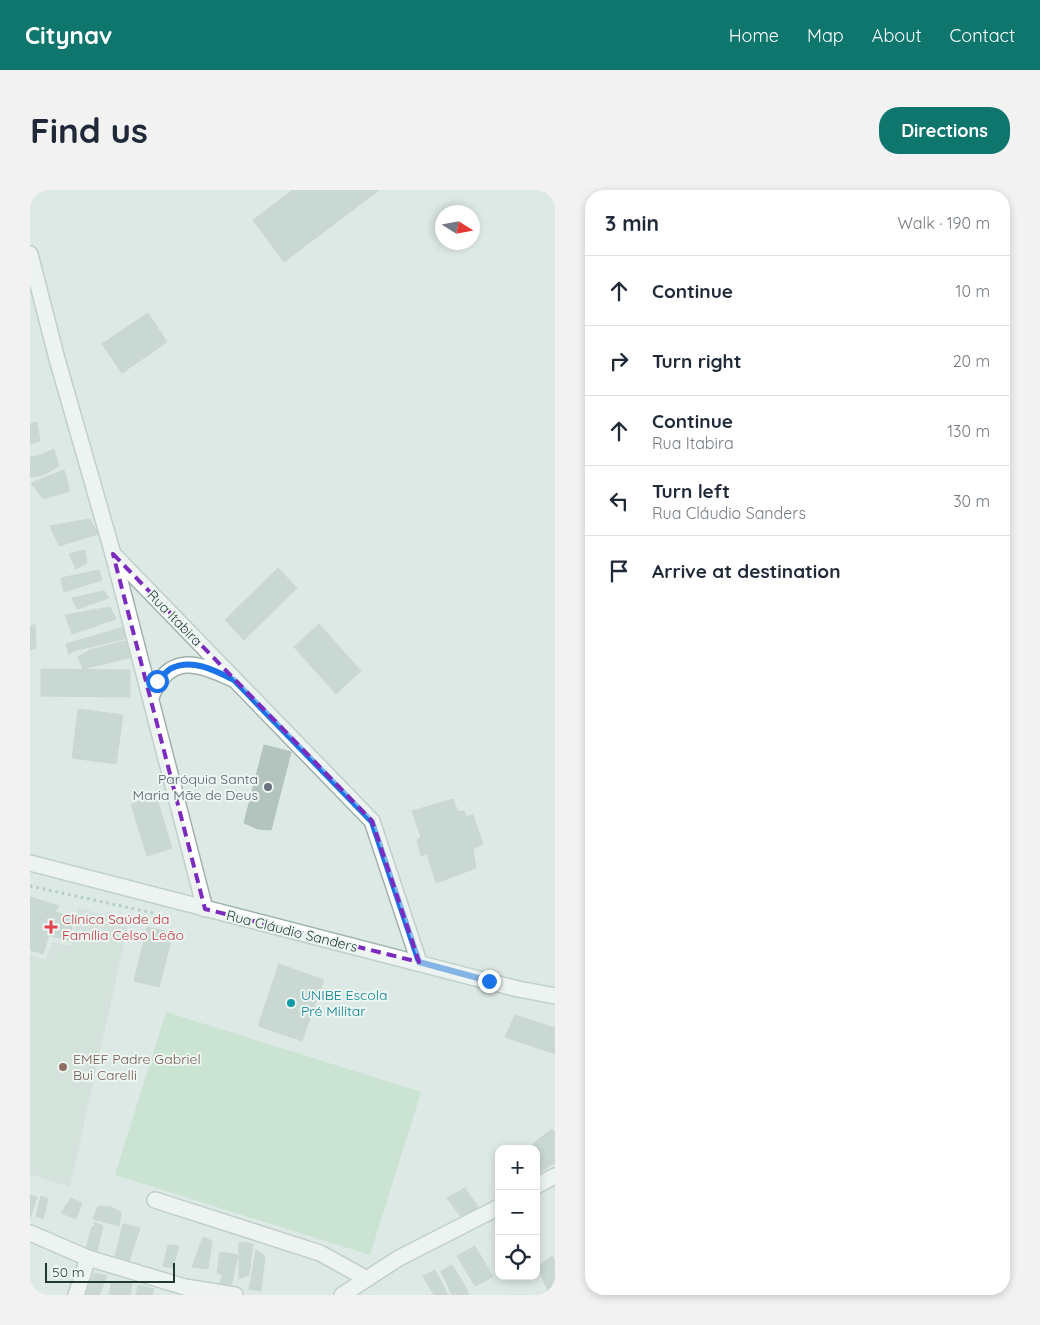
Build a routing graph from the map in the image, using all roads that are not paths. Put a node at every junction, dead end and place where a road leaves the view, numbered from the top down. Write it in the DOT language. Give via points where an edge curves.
graph roads {
  1 [pos="30,254"];
  2 [pos="113,554"];
  3 [pos="234,680"];
  4 [pos="151,697"];
  5 [pos="30,863"];
  6 [pos="205,909"];
  7 [pos="419,962"];
  8 [pos="555,996"];
  9 [pos="555,1176"];
  10 [pos="540,1184"];
  11 [pos="155,1200"];
  12 [pos="495,1209"];
  13 [pos="30,1233"];
  14 [pos="88,1258"];
  15 [pos="367,1279"];
  16 [pos="183,1291"];
  17 [pos="76,1295"];
  18 [pos="235,1295"];
  19 [pos="342,1295"];
  1 -- 2 [label="street, Rua Itabira"];
  2 -- 3 [label="street, Rua Itabira"];
  2 -- 4 [label="street"];
  3 -- 4 [label="street" via="206,666 189,664 172,668 157,681"];
  3 -- 7 [label="street, Rua Itabira" via="372,822"];
  4 -- 6 [label="street"];
  5 -- 6 [label="street, Rua Cláudio Sanders"];
  6 -- 7 [label="street, Rua Cláudio Sanders"];
  7 -- 8 [label="street, Rua Cláudio Sanders"];
  9 -- 10 [label="street"];
  11 -- 15 [label="street" via="320,1253"];
  12 -- 15 [label="street" via="399,1258"];
  13 -- 14 [label="street"];
  14 -- 16 [label="street"];
  14 -- 17 [label="street"];
  15 -- 19 [label="street"];
  16 -- 18 [label="street"];
}
